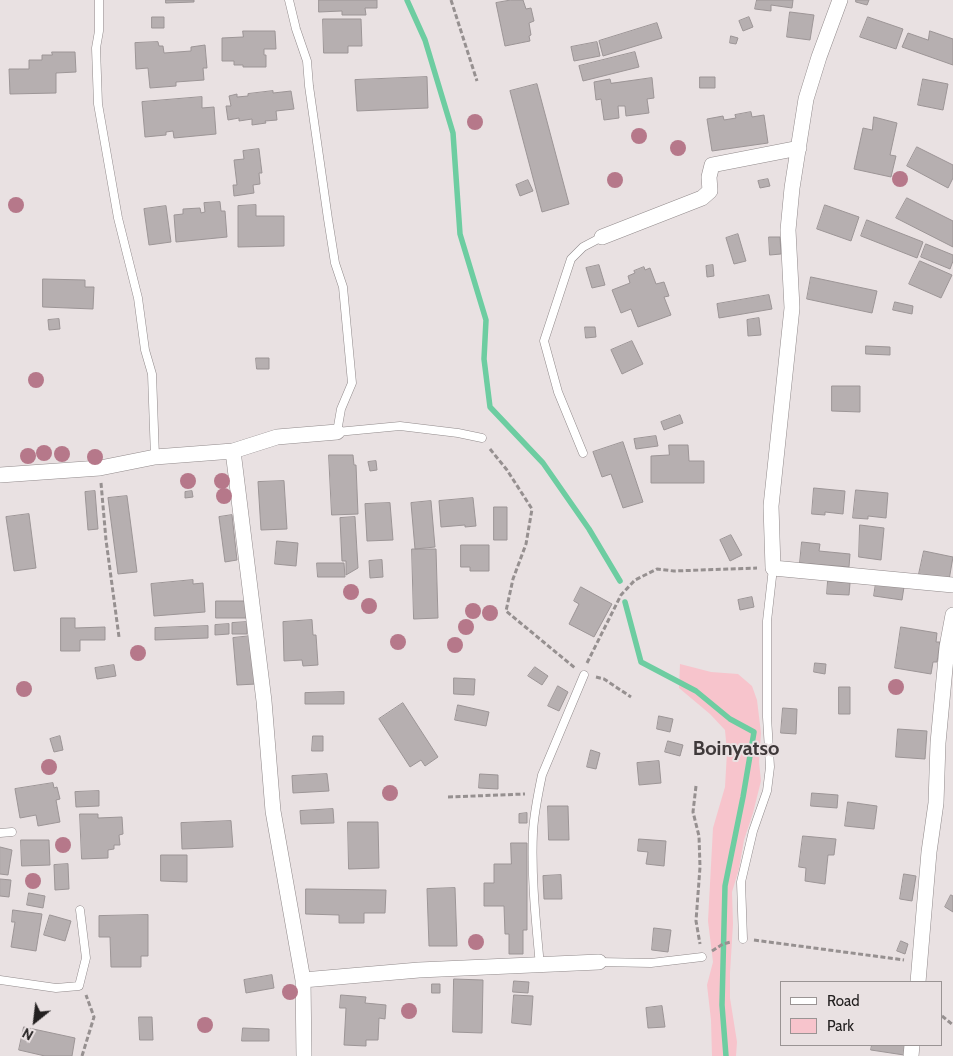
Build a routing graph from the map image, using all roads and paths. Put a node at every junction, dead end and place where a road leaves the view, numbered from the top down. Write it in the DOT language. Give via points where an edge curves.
graph roads {
  1 [pos="99,0"];
  2 [pos="288,0"];
  3 [pos="451,0"];
  4 [pos="840,0"];
  5 [pos="477,81"];
  6 [pos="799,148"];
  7 [pos="602,237"];
  8 [pos="337,432"];
  9 [pos="482,438"];
  10 [pos="233,451"];
  11 [pos="582,453"];
  12 [pos="155,457"];
  13 [pos="100,468"];
  14 [pos="0,475"];
  15 [pos="773,568"];
  16 [pos="953,585"];
  17 [pos="953,615"];
  18 [pos="119,637"];
  19 [pos="584,675"];
  20 [pos="631,698"];
  21 [pos="696,786"];
  22 [pos="538,793"];
  23 [pos="448,797"];
  24 [pos="0,832"];
  25 [pos="12,832"];
  26 [pos="80,910"];
  27 [pos="743,939"];
  28 [pos="702,957"];
  29 [pos="599,962"];
  30 [pos="919,962"];
  31 [pos="540,966"];
  32 [pos="0,980"];
  33 [pos="303,980"];
  34 [pos="918,981"];
  35 [pos="79,986"];
  36 [pos="943,1017"];
  37 [pos="953,1026"];
  38 [pos="82,1056"];
  39 [pos="304,1056"];
  1 -- 12 [label="lane" via="96,48 98,104 118,218 138,298 145,350 152,374"];
  2 -- 8 [label="lane" via="307,61 335,263 343,287 352,383 340,409"];
  3 -- 5 [label="path"];
  4 -- 6 [label="street" via="806,99"];
  6 -- 7 [label="street" via="712,165 710,191 702,198"];
  6 -- 15 [label="street" via="788,230 792,308 771,506"];
  7 -- 11 [label="lane" via="583,247 570,259 544,341 558,392"];
  8 -- 9 [label="lane" via="400,426"];
  8 -- 10 [label="street" via="277,437"];
  9 -- 19 [label="path" via="532,509 526,544 513,579 506,612"];
  10 -- 12 [label="street"];
  10 -- 33 [label="street" via="264,701 273,811"];
  12 -- 13 [label="street"];
  13 -- 14 [label="street"];
  13 -- 18 [label="path"];
  15 -- 16 [label="street"];
  15 -- 19 [label="path" via="657,569 635,580 620,595 589,657"];
  15 -- 27 [label="lane" via="767,622 770,768 767,791 741,882"];
  17 -- 30 [label="street" via="947,647 936,804"];
  19 -- 20 [label="path" via="604,679"];
  19 -- 22 [label="lane" via="545,768"];
  21 -- 28 [label="path" via="692,812 699,836 696,921"];
  22 -- 23 [label="path"];
  22 -- 31 [label="lane" via="533,831"];
  24 -- 25 [label="lane"];
  26 -- 35 [label="lane" via="86,958"];
  27 -- 28 [label="path" via="723,944"];
  27 -- 30 [label="path"];
  28 -- 29 [label="lane" via="652,963"];
  29 -- 31 [label="street"];
  30 -- 34 [label="street"];
  31 -- 33 [label="street" via="418,970"];
  32 -- 35 [label="lane" via="56,988"];
  33 -- 39 [label="street"];
  35 -- 38 [label="path" via="94,1017"];
  36 -- 37 [label="path"];
}
